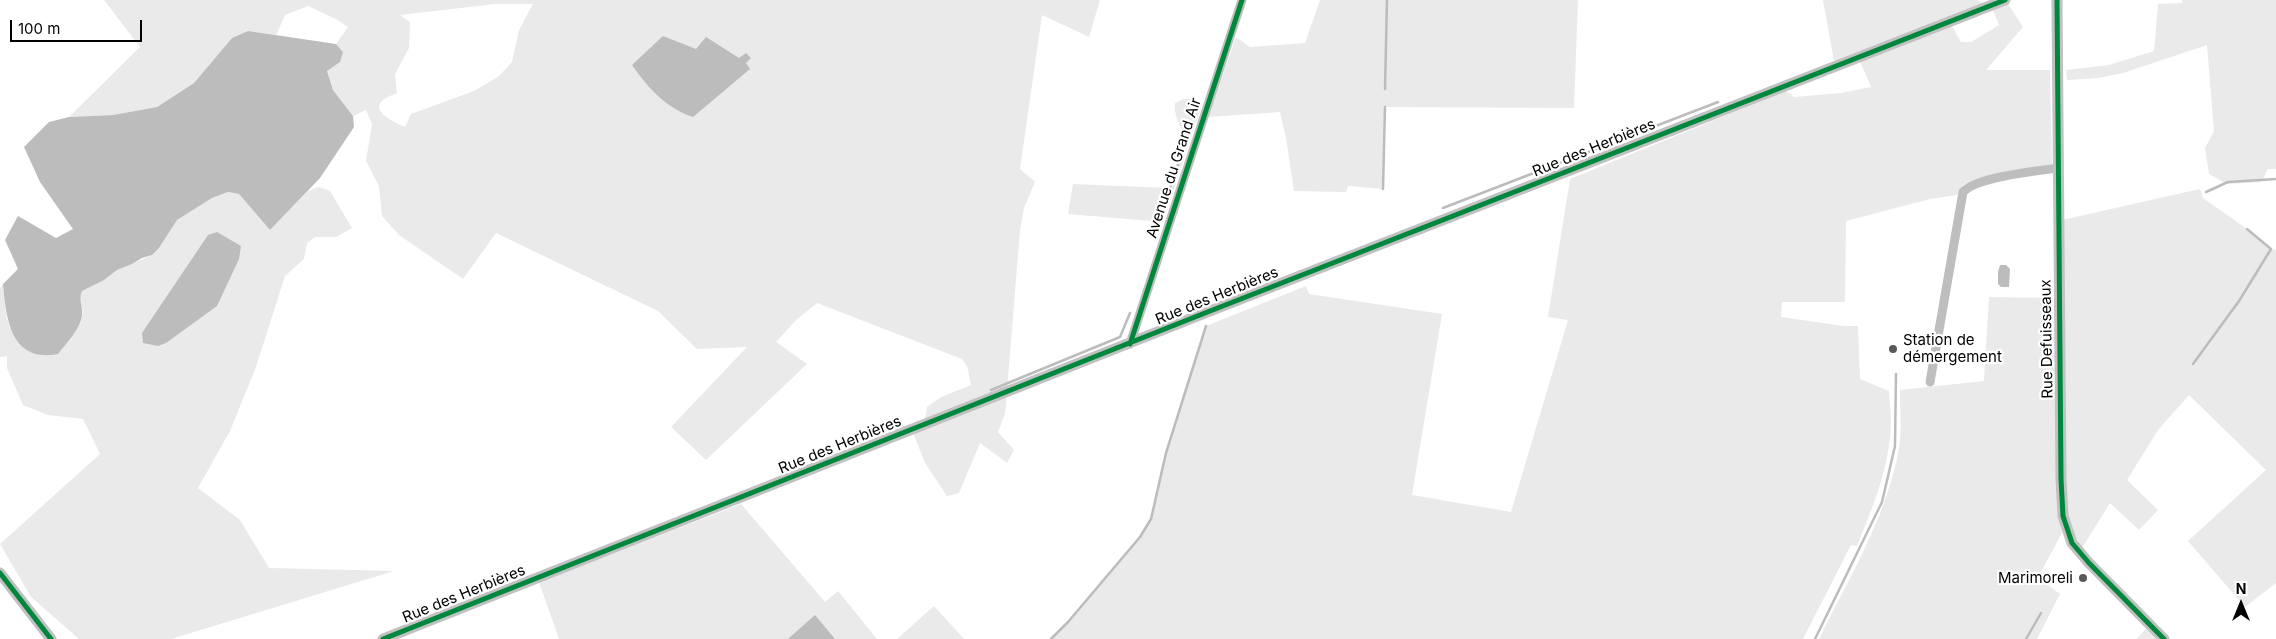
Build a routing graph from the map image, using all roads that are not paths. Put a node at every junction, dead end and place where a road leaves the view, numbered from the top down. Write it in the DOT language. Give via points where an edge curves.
graph roads {
  1 [pos="1242,0"];
  2 [pos="2005,0"];
  3 [pos="2057,0"];
  4 [pos="2058,168"];
  5 [pos="1130,344"];
  6 [pos="1930,382"];
  7 [pos="0,573"];
  8 [pos="51,639"];
  9 [pos="383,639"];
  10 [pos="2164,639"];
  1 -- 5 [label="street, Avenue du Grand Air"];
  2 -- 5 [label="street, Rue des Herbières"];
  3 -- 4 [label="street, Rue Defuisseaux"];
  4 -- 6 [label="street" via="1983,181 1963,192"];
  4 -- 10 [label="street, Rue Defuisseaux" via="2063,516 2072,543"];
  5 -- 9 [label="street, Rue des Herbières"];
  7 -- 8 [label="street"];
}
